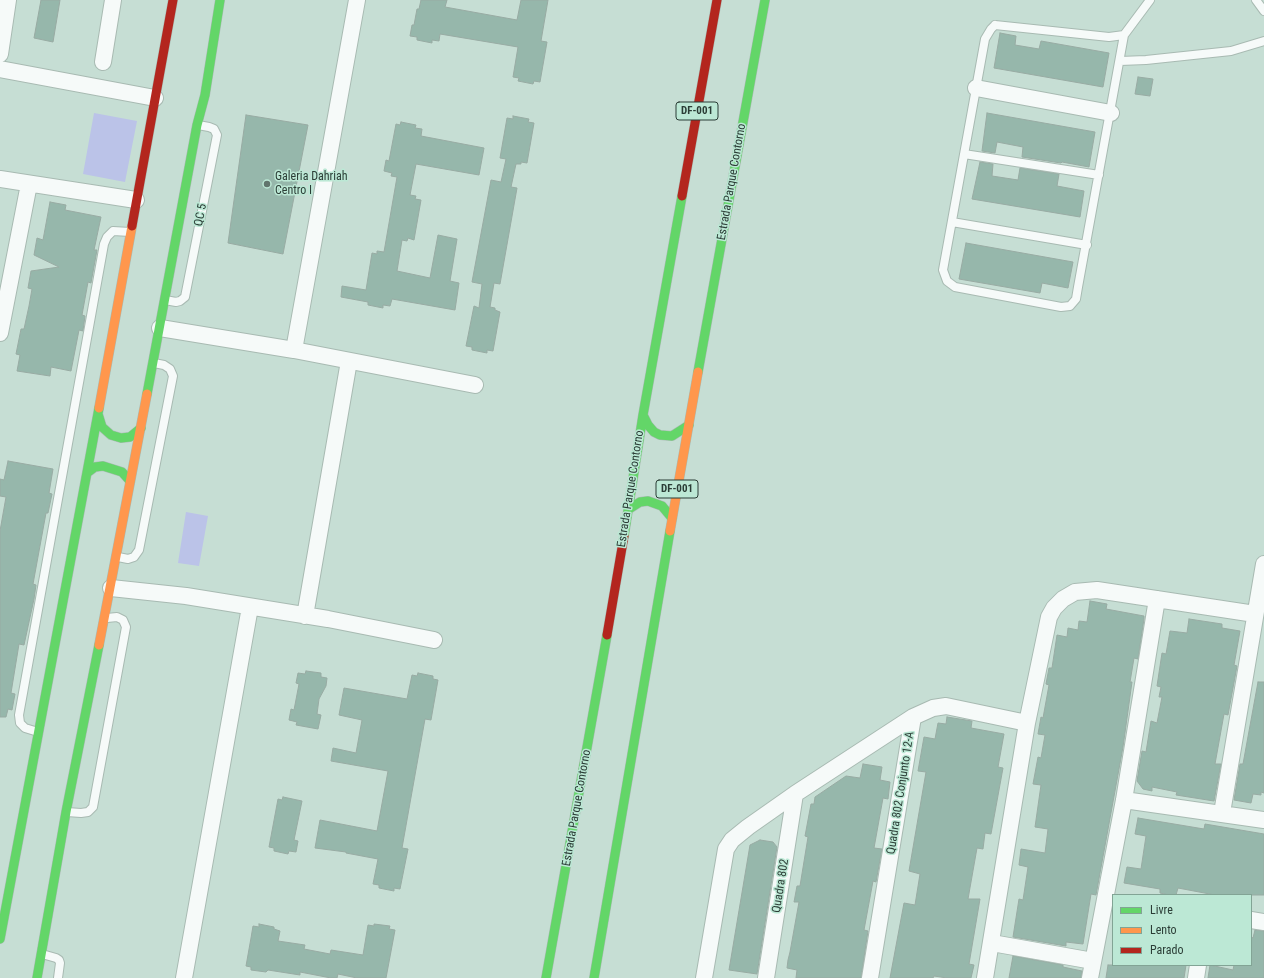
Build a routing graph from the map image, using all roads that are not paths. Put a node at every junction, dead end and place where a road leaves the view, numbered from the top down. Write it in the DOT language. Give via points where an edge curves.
graph roads {
  1 [pos="8,0"];
  2 [pos="113,0"];
  3 [pos="173,0"];
  4 [pos="220,0"];
  5 [pos="357,0"];
  6 [pos="717,0"];
  7 [pos="765,0"];
  8 [pos="1150,0"];
  9 [pos="1256,0"];
  10 [pos="1264,11"];
  11 [pos="1124,35"];
  12 [pos="1264,41"];
  13 [pos="0,54"];
  14 [pos="1120,61"];
  15 [pos="103,62"];
  16 [pos="0,69"];
  17 [pos="976,88"];
  18 [pos="155,98"];
  19 [pos="1111,113"];
  20 [pos="197,125"];
  21 [pos="964,154"];
  22 [pos="1099,175"];
  23 [pos="0,179"];
  24 [pos="29,184"];
  25 [pos="136,200"];
  26 [pos="952,222"];
  27 [pos="130,232"];
  28 [pos="1087,245"];
  29 [pos="164,300"];
  30 [pos="160,328"];
  31 [pos="0,333"];
  32 [pos="294,350"];
  33 [pos="349,361"];
  34 [pos="152,362"];
  35 [pos="475,385"];
  36 [pos="98,414"];
  37 [pos="643,415"];
  38 [pos="689,424"];
  39 [pos="141,428"];
  40 [pos="87,474"];
  41 [pos="130,481"];
  42 [pos="629,509"];
  43 [pos="672,518"];
  44 [pos="117,557"];
  45 [pos="1264,564"];
  46 [pos="111,588"];
  47 [pos="1157,599"];
  48 [pos="250,607"];
  49 [pos="1255,614"];
  50 [pos="305,616"];
  51 [pos="105,618"];
  52 [pos="434,640"];
  53 [pos="913,717"];
  54 [pos="1027,723"];
  55 [pos="38,733"];
  56 [pos="795,794"];
  57 [pos="1124,800"];
  58 [pos="66,812"];
  59 [pos="1222,813"];
  60 [pos="1264,820"];
  61 [pos="1110,896"];
  62 [pos="1252,920"];
  63 [pos="1264,922"];
  64 [pos="0,939"];
  65 [pos="992,943"];
  66 [pos="41,954"];
  67 [pos="1093,961"];
  68 [pos="1198,966"];
  69 [pos="37,978"];
  70 [pos="58,978"];
  71 [pos="184,978"];
  72 [pos="546,978"];
  73 [pos="594,978"];
  74 [pos="704,978"];
  75 [pos="766,978"];
  76 [pos="870,978"];
  77 [pos="985,978"];
  78 [pos="1090,978"];
  79 [pos="1196,978"];
  1 -- 13 [label="street"];
  2 -- 15 [label="street"];
  3 -- 18 [label="main road"];
  4 -- 20 [label="main road" via="205,95"];
  5 -- 32 [label="street"];
  6 -- 37 [label="main road, Estrada Parque Contorno / DF-001"];
  7 -- 38 [label="main road, Estrada Parque Contorno / DF-001"];
  8 -- 11 [label="lane"];
  9 -- 10 [label="lane"];
  11 -- 14 [label="lane"];
  11 -- 17 [label="lane" via="1109,37 995,25 990,28 985,39"];
  12 -- 14 [label="lane" via="1231,51"];
  14 -- 19 [label="lane"];
  16 -- 18 [label="street"];
  17 -- 19 [label="street"];
  17 -- 21 [label="lane"];
  18 -- 25 [label="main road"];
  19 -- 22 [label="lane"];
  20 -- 29 [label="main road"];
  20 -- 29 [label="lane, QC 5" via="209,127 217,135 185,297 176,302"];
  21 -- 22 [label="lane"];
  21 -- 26 [label="lane"];
  22 -- 28 [label="lane"];
  23 -- 24 [label="street"];
  24 -- 25 [label="street"];
  24 -- 31 [label="street"];
  25 -- 27 [label="main road"];
  26 -- 28 [label="lane"];
  26 -- 28 [label="lane" via="943,270 946,281 955,287 1060,307 1070,306 1076,299"];
  27 -- 36 [label="main road"];
  27 -- 55 [label="lane" via="114,231 107,236 104,244 19,715 20,723 25,728"];
  29 -- 30 [label="main road"];
  30 -- 32 [label="street"];
  30 -- 34 [label="main road"];
  32 -- 33 [label="street"];
  33 -- 35 [label="street"];
  33 -- 50 [label="street"];
  34 -- 39 [label="main road"];
  34 -- 44 [label="lane" via="170,369 173,376 139,550 134,557 128,559"];
  36 -- 39 [label="main road" via="102,427 111,435 130,437"];
  36 -- 40 [label="main road"];
  37 -- 38 [label="main road" via="648,425 660,435 672,436"];
  37 -- 42 [label="main road, Estrada Parque Contorno / DF-001"];
  38 -- 43 [label="main road, Estrada Parque Contorno / DF-001"];
  39 -- 41 [label="main road"];
  40 -- 41 [label="main road" via="95,467 103,466 122,472"];
  40 -- 55 [label="main road"];
  41 -- 44 [label="main road"];
  42 -- 43 [label="main road" via="648,501 662,506"];
  42 -- 72 [label="main road, Estrada Parque Contorno / DF-001"];
  43 -- 73 [label="main road, Estrada Parque Contorno / DF-001"];
  44 -- 46 [label="main road"];
  45 -- 49 [label="street"];
  46 -- 48 [label="street" via="186,596"];
  46 -- 51 [label="main road"];
  47 -- 49 [label="street"];
  47 -- 54 [label="street" via="1097,590 1075,592 1063,599 1049,617"];
  47 -- 57 [label="street"];
  48 -- 50 [label="street"];
  48 -- 71 [label="street"];
  49 -- 59 [label="street"];
  50 -- 52 [label="street"];
  51 -- 58 [label="main road"];
  51 -- 58 [label="lane" via="117,617 123,620 126,627 93,807 88,812"];
  53 -- 54 [label="street" via="933,708 946,706"];
  53 -- 56 [label="street, Quadra 802 Conjunto 12-A"];
  53 -- 76 [label="street, Quadra 802 Conjunto 12-A"];
  54 -- 65 [label="street"];
  55 -- 64 [label="main road" via="8,879"];
  56 -- 74 [label="street, Quadra 802 Conjunto 12-A" via="748,827 732,840 726,849"];
  56 -- 75 [label="street, Quadra 802"];
  57 -- 59 [label="street"];
  57 -- 61 [label="street"];
  58 -- 66 [label="main road"];
  59 -- 60 [label="street"];
  61 -- 67 [label="street"];
  62 -- 63 [label="street"];
  65 -- 67 [label="street"];
  65 -- 77 [label="street"];
  66 -- 69 [label="main road"];
  66 -- 70 [label="lane" via="59,960"];
  67 -- 78 [label="street"];
  68 -- 79 [label="street"];
}
